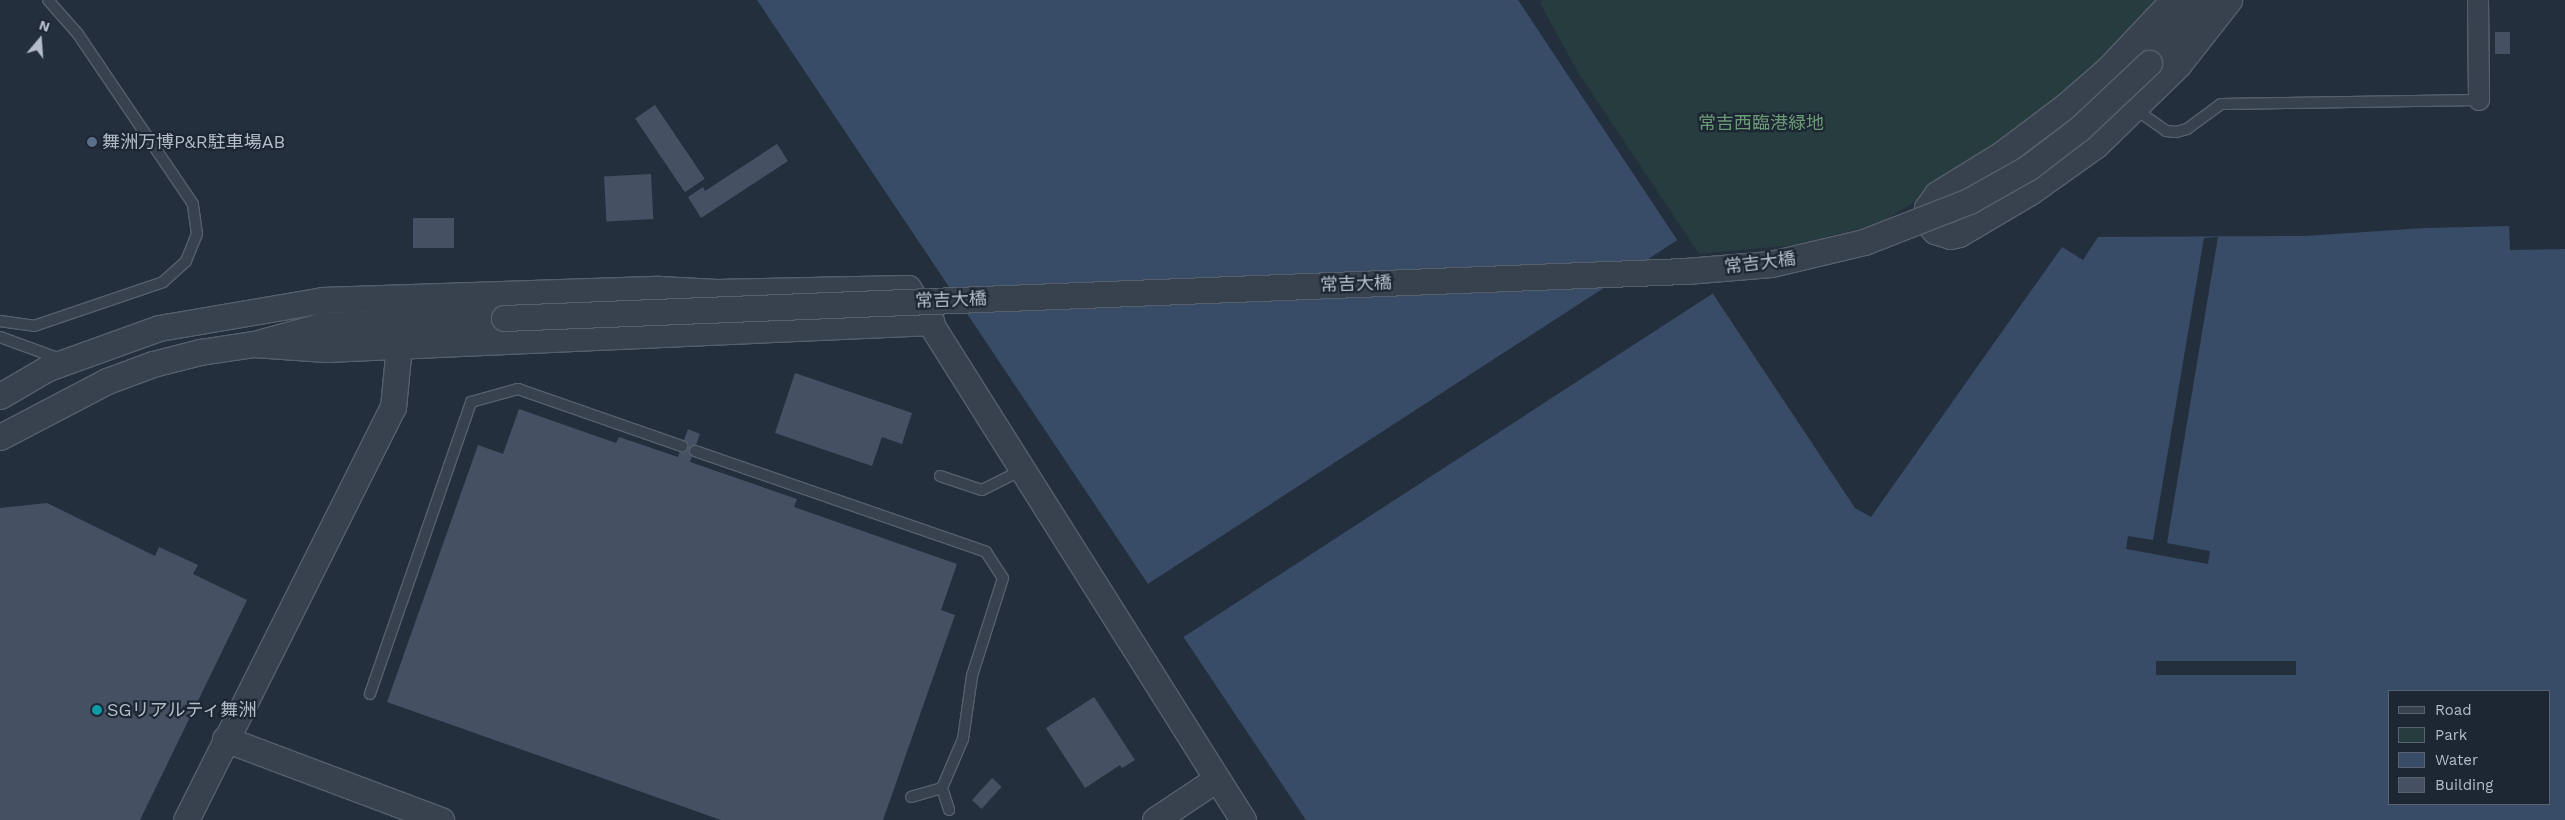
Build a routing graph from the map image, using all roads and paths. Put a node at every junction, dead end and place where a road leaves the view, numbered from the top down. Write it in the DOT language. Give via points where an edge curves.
graph roads {
  1 [pos="48,0"];
  2 [pos="2173,0"];
  3 [pos="2201,0"];
  4 [pos="2229,0"];
  5 [pos="2478,0"];
  6 [pos="2478,100"];
  7 [pos="2135,110"];
  8 [pos="253,311"];
  9 [pos="0,322"];
  10 [pos="931,322"];
  11 [pos="324,325"];
  12 [pos="0,337"];
  13 [pos="254,344"];
  14 [pos="399,346"];
  15 [pos="66,362"];
  16 [pos="0,396"];
  17 [pos="0,437"];
  18 [pos="682,446"];
  19 [pos="695,451"];
  20 [pos="1023,469"];
  21 [pos="940,476"];
  22 [pos="370,694"];
  23 [pos="225,739"];
  24 [pos="1215,780"];
  25 [pos="942,788"];
  26 [pos="911,797"];
  27 [pos="948,810"];
  28 [pos="186,820"];
  29 [pos="440,820"];
  30 [pos="1155,820"];
  31 [pos="1243,820"];
  1 -- 9 [label="lane" via="78,34 193,204 197,234 186,261 163,282 34,326"];
  2 -- 7 [label="street" via="2108,69 2064,108 1937,194 1927,208 1928,223 1935,231 1950,236 1976,225 2096,145"];
  3 -- 11 [label="street, 常吉大橋, bridge" via="2150,63 2080,128 2036,161 1970,201 1864,242 1771,264 1686,271"];
  4 -- 7 [label="street" via="2178,65"];
  5 -- 6 [label="street"];
  6 -- 7 [label="lane" via="2221,104 2187,129 2176,132 2166,131"];
  8 -- 10 [label="street" via="322,300 659,289 717,292 908,288"];
  8 -- 11 [label="street"];
  8 -- 15 [label="street" via="159,328"];
  10 -- 14 [label="street"];
  10 -- 20 [label="street"];
  11 -- 13 [label="street"];
  12 -- 15 [label="lane"];
  13 -- 14 [label="street" via="326,349"];
  13 -- 17 [label="street" via="200,352 144,367 61,402"];
  14 -- 23 [label="street" via="393,407"];
  15 -- 16 [label="street"];
  18 -- 22 [label="lane" via="518,389 471,402"];
  19 -- 25 [label="lane" via="986,552 1003,578 972,676 963,739"];
  20 -- 21 [label="lane" via="982,490"];
  20 -- 24 [label="street"];
  23 -- 28 [label="street"];
  23 -- 29 [label="street"];
  24 -- 30 [label="street"];
  24 -- 31 [label="street"];
  25 -- 26 [label="lane"];
  25 -- 27 [label="lane"];
}
